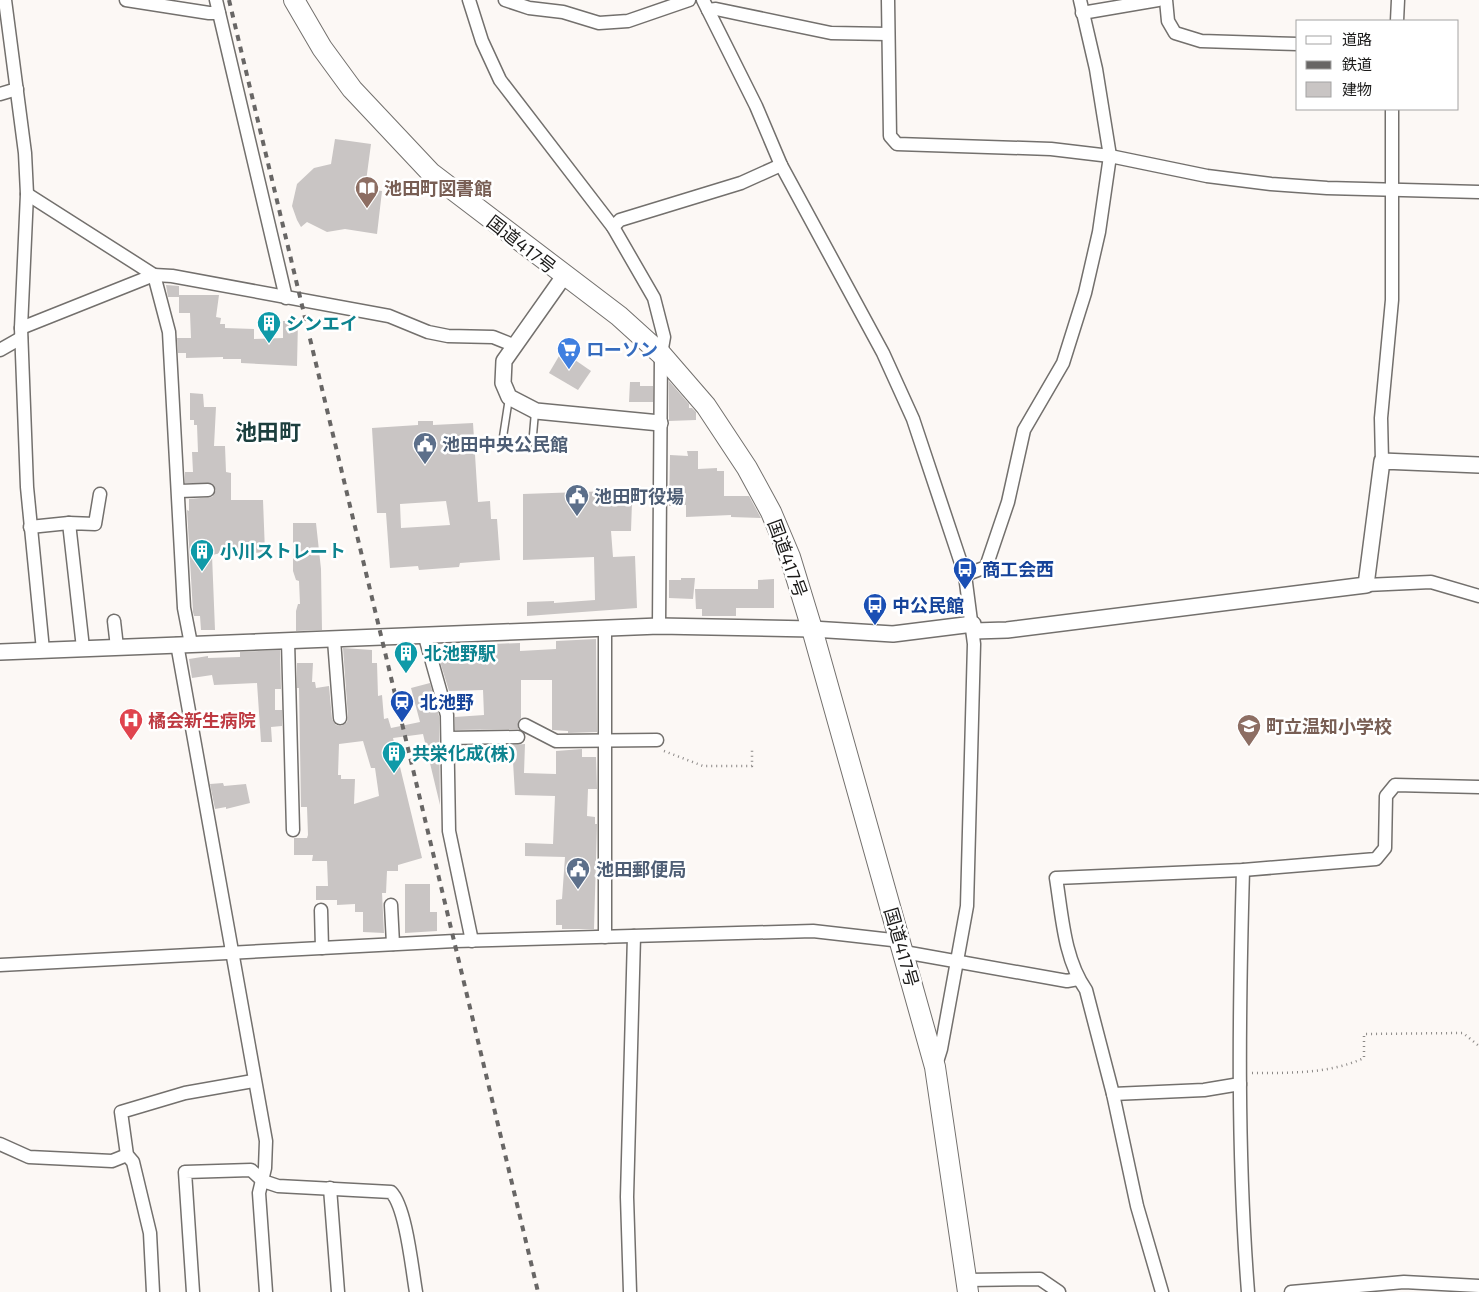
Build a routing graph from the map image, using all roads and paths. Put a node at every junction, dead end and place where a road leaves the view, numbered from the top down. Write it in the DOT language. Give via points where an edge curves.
graph roads {
  1 [pos="4,0"];
  2 [pos="126,0"];
  3 [pos="294,0"];
  4 [pos="469,0"];
  5 [pos="505,0"];
  6 [pos="689,0"];
  7 [pos="888,0"];
  8 [pos="1158,0"];
  9 [pos="1166,0"];
  10 [pos="1398,0"];
  11 [pos="706,5"];
  12 [pos="0,6"];
  13 [pos="218,6"];
  14 [pos="1081,6"];
  15 [pos="1397,20"];
  16 [pos="888,34"];
  17 [pos="1296,44"];
  18 [pos="17,90"];
  19 [pos="0,94"];
  20 [pos="1392,110"];
  21 [pos="1110,156"];
  22 [pos="781,165"];
  23 [pos="1390,189"];
  24 [pos="1479,192"];
  25 [pos="27,194"];
  26 [pos="613,227"];
  27 [pos="154,274"];
  28 [pos="564,276"];
  29 [pos="286,298"];
  30 [pos="21,333"];
  31 [pos="513,345"];
  32 [pos="0,350"];
  33 [pos="661,354"];
  34 [pos="509,397"];
  35 [pos="536,411"];
  36 [pos="660,423"];
  37 [pos="1382,461"];
  38 [pos="1479,464"];
  39 [pos="208,490"];
  40 [pos="179,491"];
  41 [pos="100,494"];
  42 [pos="69,523"];
  43 [pos="30,527"];
  44 [pos="965,576"];
  45 [pos="1366,585"];
  46 [pos="1479,596"];
  47 [pos="114,621"];
  48 [pos="660,626"];
  49 [pos="974,627"];
  50 [pos="605,628"];
  51 [pos="812,629"];
  52 [pos="425,637"];
  53 [pos="334,640"];
  54 [pos="288,642"];
  55 [pos="184,644"];
  56 [pos="116,647"];
  57 [pos="83,648"];
  58 [pos="42,650"];
  59 [pos="0,652"];
  60 [pos="340,718"];
  61 [pos="525,725"];
  62 [pos="518,737"];
  63 [pos="448,738"];
  64 [pos="605,740"];
  65 [pos="654,740"];
  66 [pos="752,748"];
  67 [pos="1479,787"];
  68 [pos="293,830"];
  69 [pos="1243,870"];
  70 [pos="392,905"];
  71 [pos="321,910"];
  72 [pos="634,936"];
  73 [pos="605,937"];
  74 [pos="472,941"];
  75 [pos="393,944"];
  76 [pos="903,947"];
  77 [pos="322,948"];
  78 [pos="232,953"];
  79 [pos="957,960"];
  80 [pos="0,965"];
  81 [pos="1078,979"];
  82 [pos="1479,1046"];
  83 [pos="935,1067"];
  84 [pos="1240,1079"];
  85 [pos="253,1081"];
  86 [pos="1114,1094"];
  87 [pos="0,1144"];
  88 [pos="127,1155"];
  89 [pos="264,1180"];
  90 [pos="330,1188"];
  91 [pos="967,1286"];
  92 [pos="1479,1286"];
  93 [pos="153,1292"];
  94 [pos="192,1292"];
  95 [pos="266,1292"];
  96 [pos="338,1292"];
  97 [pos="416,1292"];
  98 [pos="630,1292"];
  99 [pos="1059,1292"];
  100 [pos="1162,1292"];
  101 [pos="1248,1292"];
  102 [pos="1291,1292"];
  1 -- 12 [label="street"];
  1 -- 18 [label="street"];
  2 -- 13 [label="street" via="210,13"];
  3 -- 28 [label="highway, 国道417号" via="322,48 352,89 430,173"];
  4 -- 26 [label="street" via="500,80"];
  5 -- 6 [label="street" via="599,23 628,21"];
  7 -- 16 [label="street"];
  8 -- 14 [label="street"];
  9 -- 17 [label="street" via="1168,21 1175,33 1201,40"];
  10 -- 15 [label="street"];
  11 -- 16 [label="street" via="831,34"];
  11 -- 22 [label="street"];
  13 -- 29 [label="street"];
  14 -- 21 [label="street" via="1096,69"];
  16 -- 21 [label="street" via="890,136 897,144 1051,149"];
  18 -- 19 [label="street"];
  18 -- 25 [label="street"];
  20 -- 23 [label="street"];
  21 -- 23 [label="street" via="1207,176 1326,188"];
  21 -- 44 [label="street" via="1099,232 1063,363 1024,430 1008,502 986,567"];
  22 -- 26 [label="street" via="741,183 620,220"];
  22 -- 44 [label="street" via="883,353 913,419"];
  23 -- 24 [label="street"];
  23 -- 37 [label="street" via="1392,300 1381,418"];
  25 -- 27 [label="street"];
  25 -- 30 [label="street"];
  26 -- 33 [label="street" via="654,298 664,337"];
  27 -- 29 [label="street"];
  27 -- 30 [label="street"];
  27 -- 40 [label="street" via="169,332"];
  28 -- 31 [label="street"];
  28 -- 33 [label="highway, 国道417号" via="619,316"];
  29 -- 31 [label="street" via="389,316 428,332 493,337"];
  30 -- 32 [label="street"];
  30 -- 43 [label="street"];
  31 -- 34 [label="street" via="504,361 503,383"];
  33 -- 36 [label="street"];
  33 -- 51 [label="highway, 国道417号" via="706,406 747,468 790,557"];
  34 -- 35 [label="street"];
  34 -- 35 [label="lane" via="503,437 514,446 526,447 533,435"];
  35 -- 36 [label="street"];
  36 -- 48 [label="street"];
  37 -- 38 [label="street"];
  37 -- 45 [label="street"];
  39 -- 40 [label="street"];
  40 -- 55 [label="street"];
  41 -- 42 [label="street" via="95,524"];
  42 -- 43 [label="street"];
  42 -- 57 [label="street"];
  43 -- 58 [label="street"];
  44 -- 49 [label="street"];
  45 -- 46 [label="street" via="1431,582"];
  45 -- 49 [label="street" via="1007,630"];
  47 -- 56 [label="street"];
  48 -- 50 [label="street"];
  48 -- 51 [label="street"];
  49 -- 51 [label="street" via="892,634"];
  49 -- 79 [label="street" via="967,906"];
  50 -- 52 [label="street"];
  50 -- 64 [label="street"];
  51 -- 76 [label="highway, 国道417号"];
  52 -- 53 [label="street"];
  52 -- 63 [label="street" via="447,715"];
  53 -- 54 [label="street"];
  53 -- 60 [label="street"];
  54 -- 55 [label="street"];
  54 -- 68 [label="street"];
  55 -- 56 [label="street"];
  55 -- 78 [label="street"];
  56 -- 57 [label="street"];
  57 -- 58 [label="street"];
  58 -- 59 [label="street"];
  61 -- 64 [label="street" via="556,741"];
  62 -- 63 [label="street"];
  63 -- 74 [label="street" via="449,831"];
  64 -- 65 [label="street"];
  64 -- 73 [label="street"];
  65 -- 66 [label="path" via="652,746 702,766 752,766"];
  67 -- 69 [label="street" via="1396,785 1386,796 1385,848 1376,859"];
  69 -- 81 [label="street" via="1056,878 1066,940"];
  69 -- 84 [label="street"];
  70 -- 75 [label="street"];
  71 -- 77 [label="street"];
  72 -- 73 [label="street"];
  72 -- 76 [label="street" via="813,931"];
  72 -- 98 [label="street" via="627,1197"];
  73 -- 74 [label="street"];
  74 -- 75 [label="street"];
  75 -- 77 [label="street"];
  76 -- 79 [label="street"];
  76 -- 83 [label="highway, 国道417号"];
  77 -- 78 [label="street"];
  78 -- 80 [label="street"];
  78 -- 85 [label="street"];
  79 -- 81 [label="street" via="1067,981"];
  79 -- 83 [label="street"];
  81 -- 86 [label="street" via="1086,990"];
  82 -- 84 [label="path" via="1464,1033 1364,1034 1364,1058 1347,1066"];
  83 -- 91 [label="highway, 国道417号"];
  84 -- 86 [label="street" via="1204,1090"];
  84 -- 101 [label="street"];
  85 -- 88 [label="street" via="185,1093 121,1112"];
  85 -- 89 [label="street" via="266,1141"];
  86 -- 100 [label="street" via="1137,1206"];
  87 -- 88 [label="street" via="29,1157 112,1161"];
  88 -- 93 [label="street" via="135,1169 150,1233"];
  89 -- 90 [label="street" via="278,1186"];
  89 -- 94 [label="street" via="251,1170 185,1172"];
  89 -- 95 [label="street" via="259,1193"];
  90 -- 96 [label="street"];
  90 -- 97 [label="street" via="391,1192 397,1198"];
  91 -- 99 [label="street" via="1040,1279"];
  92 -- 102 [label="street" via="1404,1282"];
}
